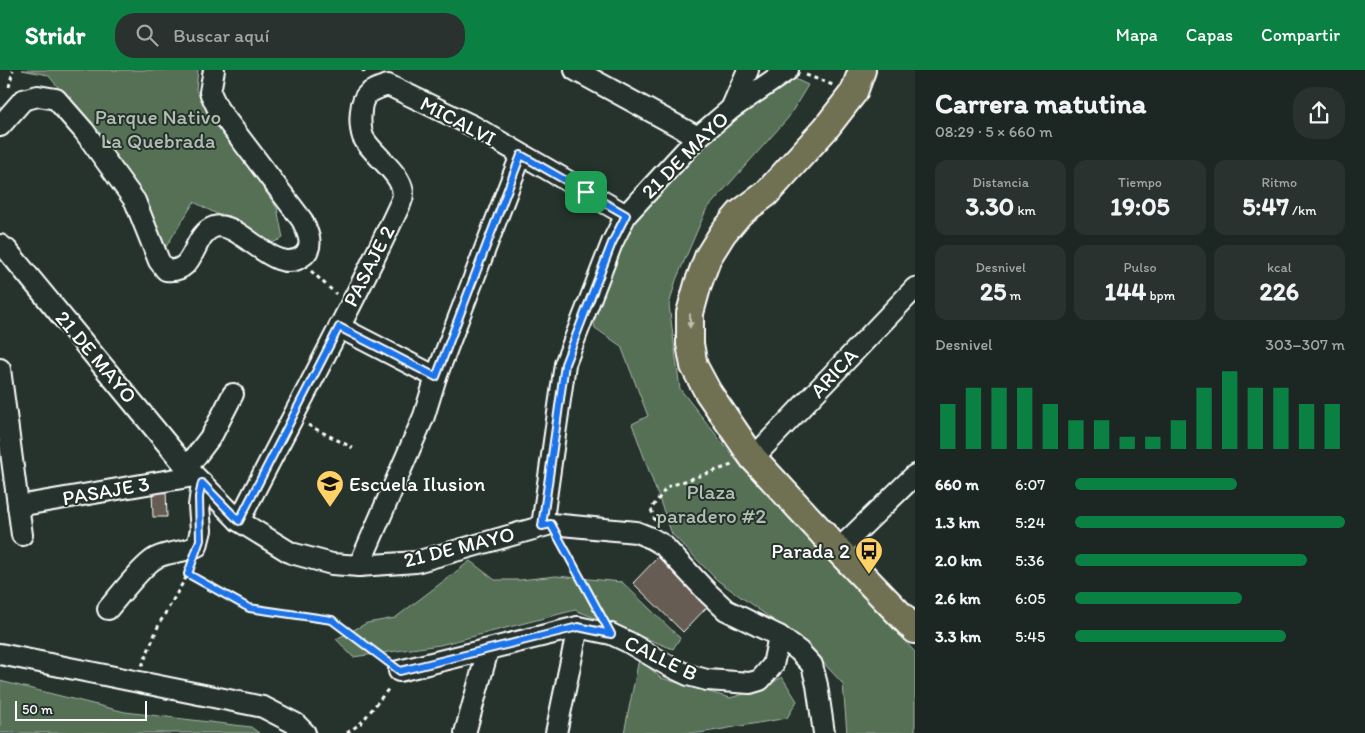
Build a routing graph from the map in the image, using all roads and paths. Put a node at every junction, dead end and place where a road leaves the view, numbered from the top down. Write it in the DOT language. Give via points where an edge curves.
graph roads {
  1 [pos="214,70"];
  2 [pos="575,70"];
  3 [pos="748,70"];
  4 [pos="795,72"];
  5 [pos="858,81"];
  6 [pos="731,109"];
  7 [pos="0,126"];
  8 [pos="698,137"];
  9 [pos="521,155"];
  10 [pos="403,198"];
  11 [pos="626,215"];
  12 [pos="0,245"];
  13 [pos="299,259"];
  14 [pos="915,288"];
  15 [pos="349,307"];
  16 [pos="339,327"];
  17 [pos="0,369"];
  18 [pos="436,377"];
  19 [pos="233,394"];
  20 [pos="292,417"];
  21 [pos="353,448"];
  22 [pos="753,458"];
  23 [pos="915,474"];
  24 [pos="194,475"];
  25 [pos="18,506"];
  26 [pos="239,521"];
  27 [pos="546,525"];
  28 [pos="22,535"];
  29 [pos="663,545"];
  30 [pos="197,546"];
  31 [pos="838,550"];
  32 [pos="358,566"];
  33 [pos="188,574"];
  34 [pos="108,609"];
  35 [pos="578,627"];
  36 [pos="915,630"];
  37 [pos="611,634"];
  38 [pos="779,636"];
  39 [pos="488,650"];
  40 [pos="0,654"];
  41 [pos="400,671"];
  42 [pos="137,680"];
  43 [pos="305,733"];
  44 [pos="347,733"];
  45 [pos="465,733"];
  46 [pos="556,733"];
  47 [pos="824,733"];
  1 -- 13 [label="street" via="210,92 218,109 302,220 310,239 308,251"];
  2 -- 8 [label="street"];
  3 -- 6 [label="street"];
  4 -- 5 [label="path"];
  4 -- 6 [label="street, 21 DE MAYO"];
  5 -- 22 [label="main road" via="826,128 766,194 740,213 723,233 708,257 698,284 690,314 694,366"];
  6 -- 8 [label="street, 21 DE MAYO"];
  7 -- 13 [label="street" via="24,100 38,96 56,99 84,131 135,201 159,261 166,270 174,271 184,266 205,232 215,227 233,230 269,255 283,260"];
  8 -- 11 [label="street, 21 DE MAYO"];
  9 -- 10 [label="street, MICALVI" via="473,126 388,85 369,91 361,103 360,123 364,137 402,184"];
  9 -- 11 [label="street, MICALVI"];
  9 -- 18 [label="street"];
  10 -- 15 [label="street, PASAJE 2"];
  11 -- 27 [label="street, 21 DE MAYO" via="565,364"];
  12 -- 24 [label="street, 21 DE MAYO"];
  13 -- 15 [label="path"];
  14 -- 22 [label="street, ARICA"];
  15 -- 16 [label="street, PASAJE 2"];
  16 -- 18 [label="street"];
  16 -- 20 [label="street, PASAJE 2"];
  17 -- 25 [label="street"];
  18 -- 32 [label="street" via="424,416"];
  19 -- 24 [label="street"];
  20 -- 21 [label="path"];
  20 -- 26 [label="street, PASAJE 2"];
  22 -- 29 [label="path" via="666,487 651,509"];
  22 -- 31 [label="main road"];
  23 -- 31 [label="street"];
  24 -- 25 [label="street, PASAJE 3"];
  24 -- 26 [label="street, 21 DE MAYO"];
  24 -- 30 [label="street" via="201,530"];
  25 -- 28 [label="street"];
  26 -- 32 [label="street, 21 DE MAYO" via="290,553 332,564"];
  27 -- 29 [label="street" via="636,532"];
  27 -- 32 [label="street, 21 DE MAYO" via="416,562"];
  27 -- 37 [label="path"];
  29 -- 38 [label="street" via="726,610"];
  30 -- 33 [label="path"];
  30 -- 34 [label="street" via="151,561"];
  31 -- 36 [label="main road"];
  33 -- 41 [label="path" via="249,608 332,620"];
  33 -- 42 [label="path" via="159,624"];
  35 -- 37 [label="street, CALLE B"];
  35 -- 39 [label="street, CALLE B"];
  35 -- 46 [label="street"];
  37 -- 38 [label="street, CALLE B" via="688,675 707,680 750,683 760,680 773,665"];
  38 -- 47 [label="street" via="812,665"];
  39 -- 41 [label="street, CALLE B"];
  39 -- 45 [label="street"];
  40 -- 42 [label="street"];
  41 -- 44 [label="path" via="388,692 361,723"];
  42 -- 43 [label="street" via="264,706 296,724"];
}
